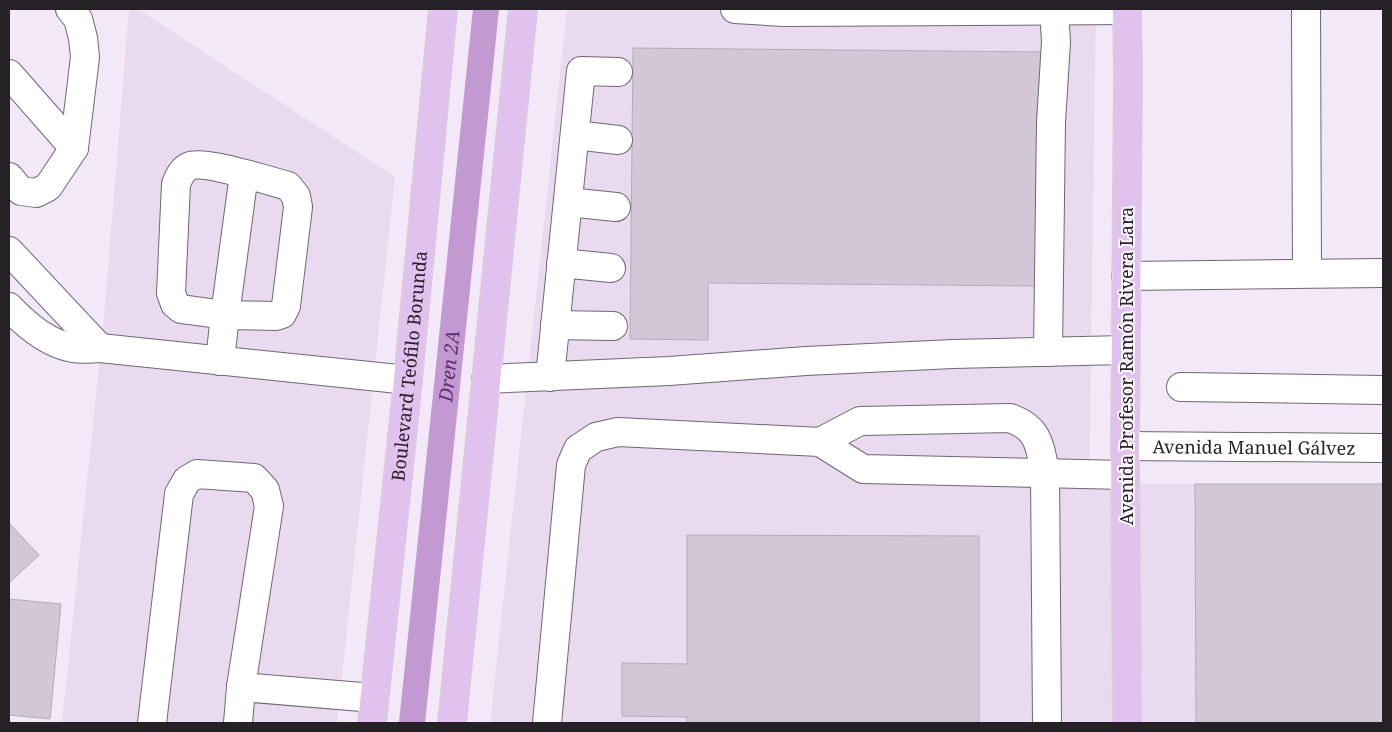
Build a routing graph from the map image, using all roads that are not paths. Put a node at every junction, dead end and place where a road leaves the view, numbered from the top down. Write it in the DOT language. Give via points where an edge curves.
graph roads {
  1 [pos="70,9"];
  2 [pos="443,9"];
  3 [pos="523,9"];
  4 [pos="735,9"];
  5 [pos="1306,9"];
  6 [pos="978,10"];
  7 [pos="1054,10"];
  8 [pos="1127,10"];
  9 [pos="618,72"];
  10 [pos="9,74"];
  11 [pos="574,135"];
  12 [pos="618,140"];
  13 [pos="74,148"];
  14 [pos="244,174"];
  15 [pos="9,178"];
  16 [pos="568,202"];
  17 [pos="616,207"];
  18 [pos="9,252"];
  19 [pos="561,263"];
  20 [pos="611,268"];
  21 [pos="1307,273"];
  22 [pos="1383,273"];
  23 [pos="1126,276"];
  24 [pos="10,310"];
  25 [pos="225,315"];
  26 [pos="555,325"];
  27 [pos="613,326"];
  28 [pos="100,348"];
  29 [pos="1125,350"];
  30 [pos="1048,352"];
  31 [pos="220,361"];
  32 [pos="550,376"];
  33 [pos="486,379"];
  34 [pos="408,380"];
  35 [pos="1181,387"];
  36 [pos="1383,390"];
  37 [pos="820,442"];
  38 [pos="1125,446"];
  39 [pos="1383,448"];
  40 [pos="1045,473"];
  41 [pos="1125,475"];
  42 [pos="241,687"];
  43 [pos="373,711"];
  44 [pos="152,723"];
  45 [pos="238,723"];
  46 [pos="452,723"];
  47 [pos="547,723"];
  48 [pos="1047,723"];
  49 [pos="1127,723"];
  1 -- 13 [label="street" via="78,19 84,57"];
  2 -- 34 [label="main road, Boulevard Teófilo Borunda"];
  3 -- 33 [label="main road"];
  4 -- 6 [label="street" via="784,12"];
  5 -- 21 [label="street"];
  6 -- 7 [label="street"];
  7 -- 8 [label="street"];
  7 -- 30 [label="street" via="1056,42 1051,122"];
  8 -- 23 [label="main road, Avenida Profesor Ramón Rivera Lara"];
  9 -- 11 [label="street" via="581,71"];
  10 -- 13 [label="street"];
  11 -- 12 [label="street"];
  11 -- 16 [label="street"];
  13 -- 15 [label="street" via="48,187 36,193 21,191"];
  14 -- 25 [label="street"];
  14 -- 25 [label="street" via="288,186 296,196 298,207 286,306 282,314 276,316"];
  14 -- 25 [label="street" via="201,164 182,172 176,184 171,293 175,304 181,309"];
  16 -- 17 [label="street"];
  16 -- 19 [label="street"];
  18 -- 28 [label="street"];
  19 -- 20 [label="street"];
  19 -- 26 [label="street"];
  21 -- 22 [label="street"];
  21 -- 23 [label="street"];
  23 -- 29 [label="main road, Avenida Profesor Ramón Rivera Lara"];
  24 -- 28 [label="street" via="52,342 75,348"];
  25 -- 31 [label="street"];
  26 -- 27 [label="street"];
  26 -- 32 [label="street"];
  28 -- 31 [label="street"];
  29 -- 30 [label="street"];
  29 -- 38 [label="main road, Avenida Profesor Ramón Rivera Lara"];
  30 -- 32 [label="street" via="816,360"];
  31 -- 34 [label="street"];
  32 -- 33 [label="street"];
  33 -- 46 [label="main road"];
  34 -- 43 [label="main road, Boulevard Teófilo Borunda"];
  35 -- 36 [label="street"];
  37 -- 40 [label="street" via="863,468"];
  37 -- 40 [label="street" via="860,421 1010,418 1032,430 1039,444"];
  37 -- 47 [label="street" via="618,432 596,437 578,449 571,465"];
  38 -- 39 [label="street, Avenida Manuel Gálvez"];
  38 -- 41 [label="main road, Avenida Profesor Ramón Rivera Lara"];
  40 -- 41 [label="street"];
  40 -- 48 [label="street"];
  41 -- 49 [label="main road, Avenida Profesor Ramón Rivera Lara"];
  42 -- 43 [label="street"];
  42 -- 44 [label="street" via="269,506 265,490 254,478 196,474 187,480 179,494"];
  42 -- 45 [label="street"];
}
